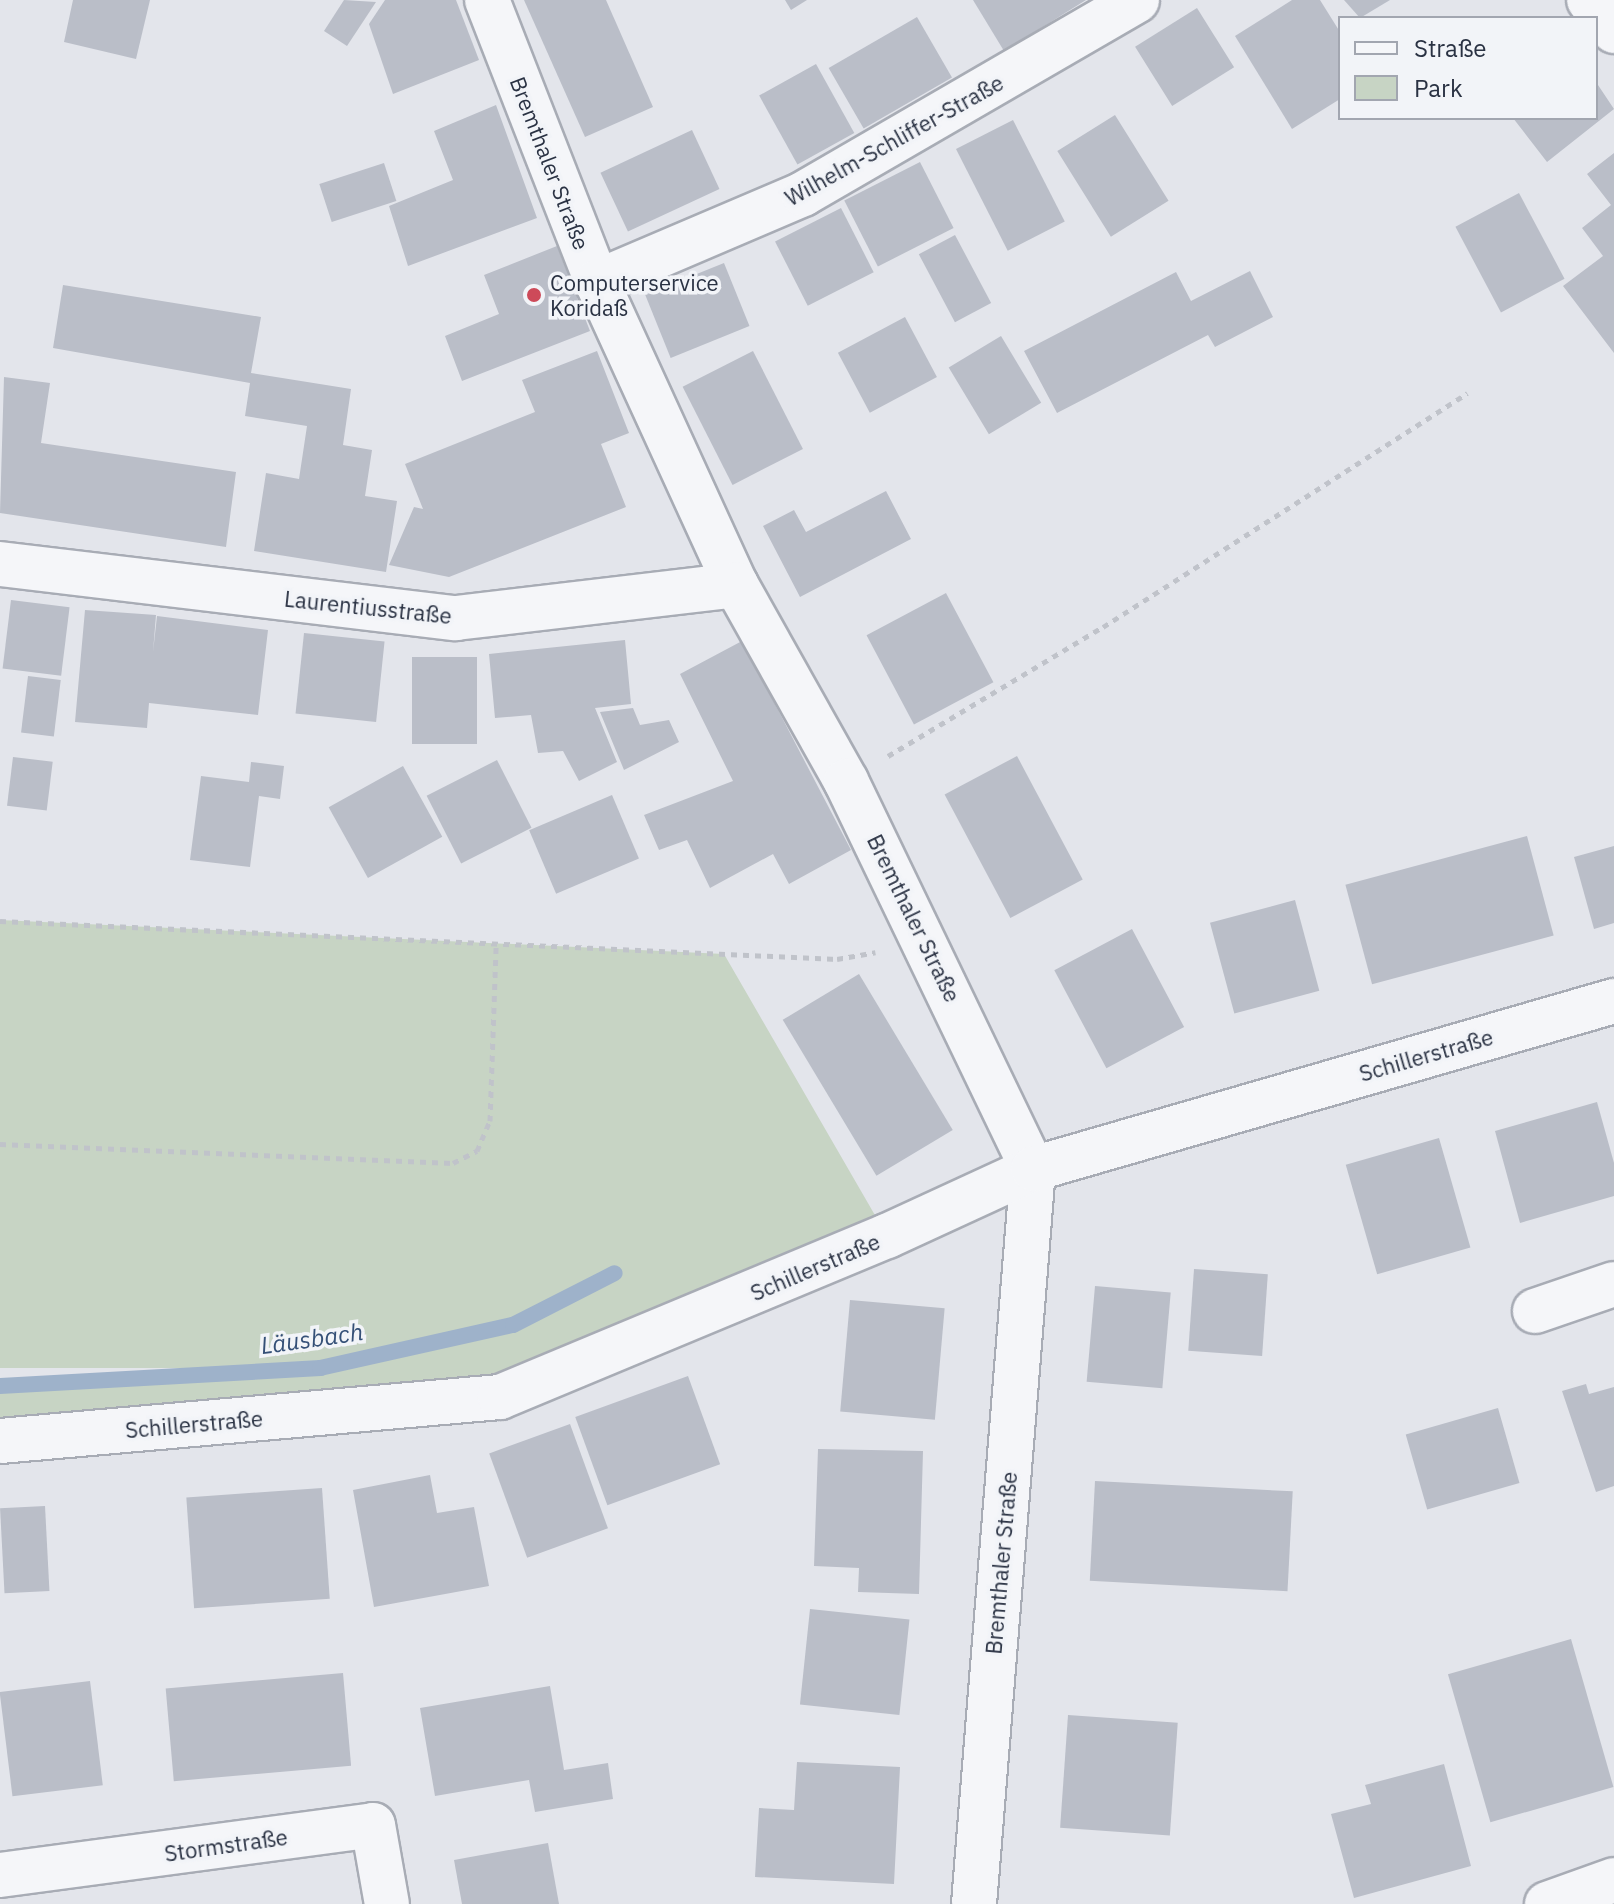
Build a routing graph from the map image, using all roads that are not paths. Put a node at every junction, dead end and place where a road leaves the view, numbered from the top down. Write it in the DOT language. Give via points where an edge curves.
graph roads {
  1 [pos="487,0"];
  2 [pos="1137,0"];
  3 [pos="1589,0"];
  4 [pos="1614,31"];
  5 [pos="597,282"];
  6 [pos="0,564"];
  7 [pos="736,585"];
  8 [pos="1614,1003"];
  9 [pos="1033,1169"];
  10 [pos="1614,1284"];
  11 [pos="1535,1311"];
  12 [pos="0,1441"];
  13 [pos="0,1875"];
  14 [pos="1614,1880"];
  15 [pos="387,1904"];
  16 [pos="974,1904"];
  17 [pos="1547,1904"];
  1 -- 5 [label="street, Bremthaler Straße"];
  2 -- 5 [label="street, Wilhelm-Schliffer-Straße" via="803,194"];
  3 -- 4 [label="street"];
  5 -- 7 [label="street, Bremthaler Straße"];
  6 -- 7 [label="street, Laurentiusstraße" via="456,618"];
  7 -- 9 [label="street, Bremthaler Straße" via="846,781"];
  8 -- 9 [label="street, Schillerstraße"];
  9 -- 12 [label="street, Schillerstraße" via="887,1236 500,1397"];
  9 -- 16 [label="street, Bremthaler Straße"];
  10 -- 11 [label="street"];
  13 -- 15 [label="street, Stormstraße" via="373,1825"];
  14 -- 17 [label="street"];
}
